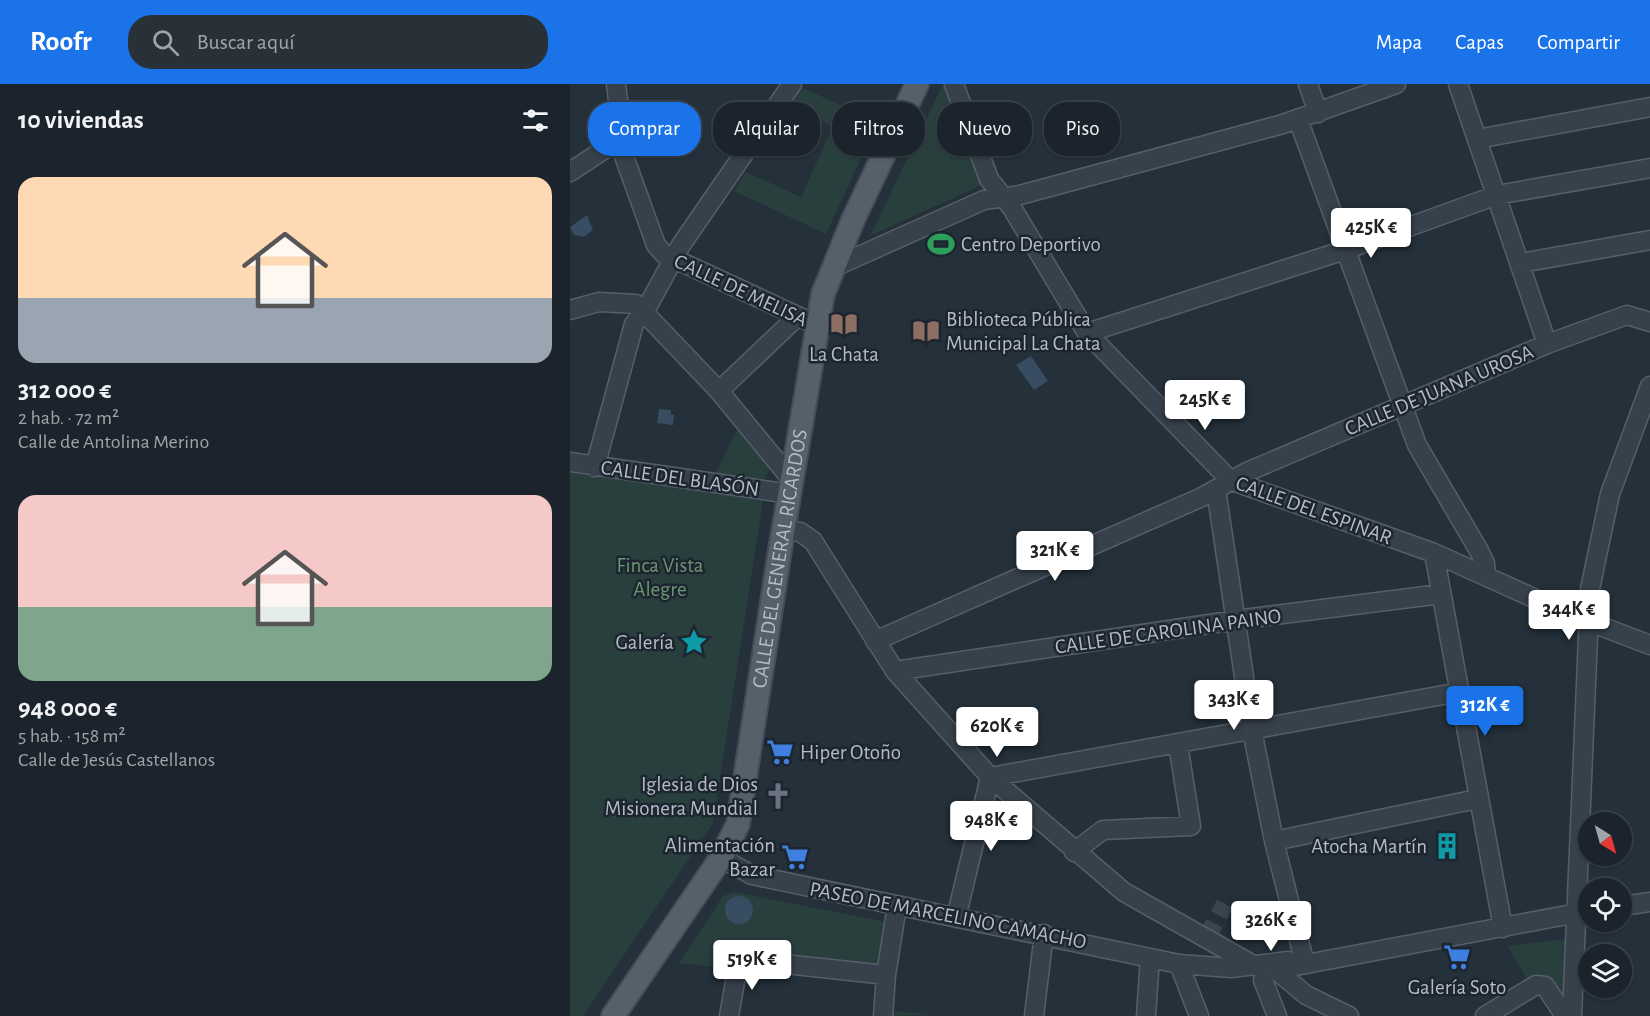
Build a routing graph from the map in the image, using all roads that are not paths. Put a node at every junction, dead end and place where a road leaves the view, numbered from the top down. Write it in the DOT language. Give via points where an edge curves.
graph roads {
  1 [pos="616,84"];
  2 [pos="792,84"];
  3 [pos="917,84"];
  4 [pos="954,84"];
  5 [pos="1308,84"];
  6 [pos="1396,84"];
  7 [pos="1458,84"];
  8 [pos="1372,88"];
  9 [pos="618,102"];
  10 [pos="1650,107"];
  11 [pos="1318,113"];
  12 [pos="1298,119"];
  13 [pos="1477,139"];
  14 [pos="594,156"];
  15 [pos="625,156"];
  16 [pos="1650,168"];
  17 [pos="570,172"];
  18 [pos="1497,195"];
  19 [pos="1001,196"];
  20 [pos="1650,240"];
  21 [pos="1345,250"];
  22 [pos="673,258"];
  23 [pos="1521,263"];
  24 [pos="832,268"];
  25 [pos="570,310"];
  26 [pos="645,310"];
  27 [pos="808,321"];
  28 [pos="1650,322"];
  29 [pos="1087,333"];
  30 [pos="1547,344"];
  31 [pos="1650,386"];
  32 [pos="719,391"];
  33 [pos="1401,406"];
  34 [pos="570,462"];
  35 [pos="595,466"];
  36 [pos="1223,484"];
  37 [pos="791,487"];
  38 [pos="784,530"];
  39 [pos="1434,553"];
  40 [pos="1486,576"];
  41 [pos="1441,594"];
  42 [pos="1236,620"];
  43 [pos="1588,622"];
  44 [pos="875,641"];
  45 [pos="1650,645"];
  46 [pos="896,671"];
  47 [pos="1460,692"];
  48 [pos="1252,730"];
  49 [pos="1178,744"];
  50 [pos="990,777"];
  51 [pos="1477,799"];
  52 [pos="1274,841"];
  53 [pos="1074,852"];
  54 [pos="721,858"];
  55 [pos="1583,878"];
  56 [pos="1650,902"];
  57 [pos="1632,905"];
  58 [pos="897,906"];
  59 [pos="1578,913"];
  60 [pos="956,918"];
  61 [pos="1503,928"];
  62 [pos="1580,932"];
  63 [pos="1044,934"];
  64 [pos="1150,958"];
  65 [pos="1179,963"];
  66 [pos="1305,964"];
  67 [pos="1282,972"];
  68 [pos="1259,973"];
  69 [pos="886,975"];
  70 [pos="614,1016"];
  71 [pos="729,1016"];
  72 [pos="883,1016"];
  73 [pos="1034,1016"];
  74 [pos="1146,1016"];
  75 [pos="1199,1016"];
  76 [pos="1277,1016"];
  77 [pos="1349,1016"];
  78 [pos="1485,1016"];
  79 [pos="1565,1016"];
  80 [pos="1572,1016"];
  1 -- 9 [label="street, CALLE DE MELISA"];
  2 -- 22 [label="street"];
  3 -- 24 [label="main road, CALLE DEL GENERAL RICARDOS"];
  4 -- 19 [label="street, CALLE DEL ESPINAR" via="989,178"];
  5 -- 11 [label="street"];
  6 -- 8 [label="street"];
  7 -- 13 [label="street"];
  8 -- 11 [label="street"];
  10 -- 13 [label="street"];
  11 -- 12 [label="street"];
  12 -- 19 [label="street" via="1020,195"];
  12 -- 21 [label="street"];
  13 -- 18 [label="street"];
  14 -- 17 [label="street"];
  15 -- 22 [label="street, CALLE DE MELISA" via="656,245"];
  16 -- 18 [label="street"];
  18 -- 21 [label="street"];
  18 -- 23 [label="street"];
  19 -- 24 [label="street"];
  19 -- 29 [label="street, CALLE DEL ESPINAR"];
  20 -- 23 [label="street"];
  21 -- 29 [label="street"];
  21 -- 33 [label="street"];
  22 -- 26 [label="street"];
  22 -- 27 [label="street, CALLE DE MELISA"];
  23 -- 30 [label="street"];
  24 -- 27 [label="main road, CALLE DEL GENERAL RICARDOS"];
  25 -- 26 [label="street" via="599,302 636,304"];
  26 -- 32 [label="street"];
  26 -- 35 [label="street" via="634,324"];
  27 -- 32 [label="street"];
  27 -- 37 [label="main road, CALLE DEL GENERAL RICARDOS"];
  28 -- 30 [label="street, CALLE DE JUANA UROSA" via="1627,315"];
  29 -- 36 [label="street, CALLE DEL ESPINAR"];
  30 -- 33 [label="street, CALLE DE JUANA UROSA"];
  31 -- 43 [label="street" via="1610,494 1597,544"];
  32 -- 37 [label="street"];
  33 -- 36 [label="street, CALLE DE JUANA UROSA"];
  33 -- 40 [label="street" via="1416,445 1478,549"];
  34 -- 35 [label="street, CALLE DEL BLASÓN"];
  35 -- 37 [label="street, CALLE DEL BLASÓN"];
  36 -- 39 [label="street, CALLE DEL ESPINAR"];
  36 -- 42 [label="street"];
  36 -- 44 [label="street, CALLE DE JUANA UROSA"];
  37 -- 38 [label="main road, CALLE DEL GENERAL RICARDOS"];
  38 -- 44 [label="street" via="800,532 813,541"];
  38 -- 54 [label="main road, CALLE DEL GENERAL RICARDOS" via="741,812 733,839"];
  39 -- 40 [label="street, CALLE DEL ESPINAR"];
  39 -- 41 [label="street"];
  40 -- 43 [label="street, CALLE DEL ESPINAR"];
  41 -- 42 [label="street, CALLE DE CAROLINA PAINO"];
  41 -- 47 [label="street"];
  42 -- 46 [label="street, CALLE DE CAROLINA PAINO"];
  42 -- 48 [label="street"];
  43 -- 45 [label="street, CALLE DEL ESPINAR"];
  43 -- 55 [label="street"];
  44 -- 46 [label="street"];
  46 -- 50 [label="street"];
  47 -- 48 [label="street"];
  47 -- 51 [label="street"];
  48 -- 49 [label="street"];
  48 -- 52 [label="street"];
  49 -- 50 [label="street"];
  49 -- 53 [label="street" via="1191,826 1102,830"];
  50 -- 53 [label="street"];
  50 -- 60 [label="street"];
  51 -- 52 [label="street"];
  51 -- 61 [label="street"];
  52 -- 66 [label="street"];
  53 -- 68 [label="street" via="1124,892"];
  54 -- 58 [label="street, PASEO DE MARCELINO CAMACHO" via="752,875"];
  54 -- 70 [label="main road, CALLE DEL GENERAL RICARDOS"];
  56 -- 57 [label="street"];
  58 -- 60 [label="street, PASEO DE MARCELINO CAMACHO"];
  58 -- 69 [label="street"];
  59 -- 61 [label="street, PASEO DE MARCELINO CAMACHO"];
  60 -- 63 [label="street, PASEO DE MARCELINO CAMACHO"];
  61 -- 66 [label="street, PASEO DE MARCELINO CAMACHO"];
  62 -- 80 [label="street"];
  63 -- 64 [label="street, PASEO DE MARCELINO CAMACHO"];
  63 -- 73 [label="street"];
  64 -- 65 [label="street, PASEO DE MARCELINO CAMACHO"];
  64 -- 74 [label="street"];
  65 -- 68 [label="street, PASEO DE MARCELINO CAMACHO"];
  65 -- 75 [label="street"];
  66 -- 67 [label="street, PASEO DE MARCELINO CAMACHO"];
  66 -- 68 [label="street, PASEO DE MARCELINO CAMACHO" via="1288,961"];
  67 -- 68 [label="street, PASEO DE MARCELINO CAMACHO"];
  67 -- 77 [label="street" via="1306,996"];
  68 -- 76 [label="street"];
  69 -- 71 [label="street" via="739,959"];
  69 -- 72 [label="street"];
  78 -- 79 [label="street" via="1536,985 1545,986"];
}
